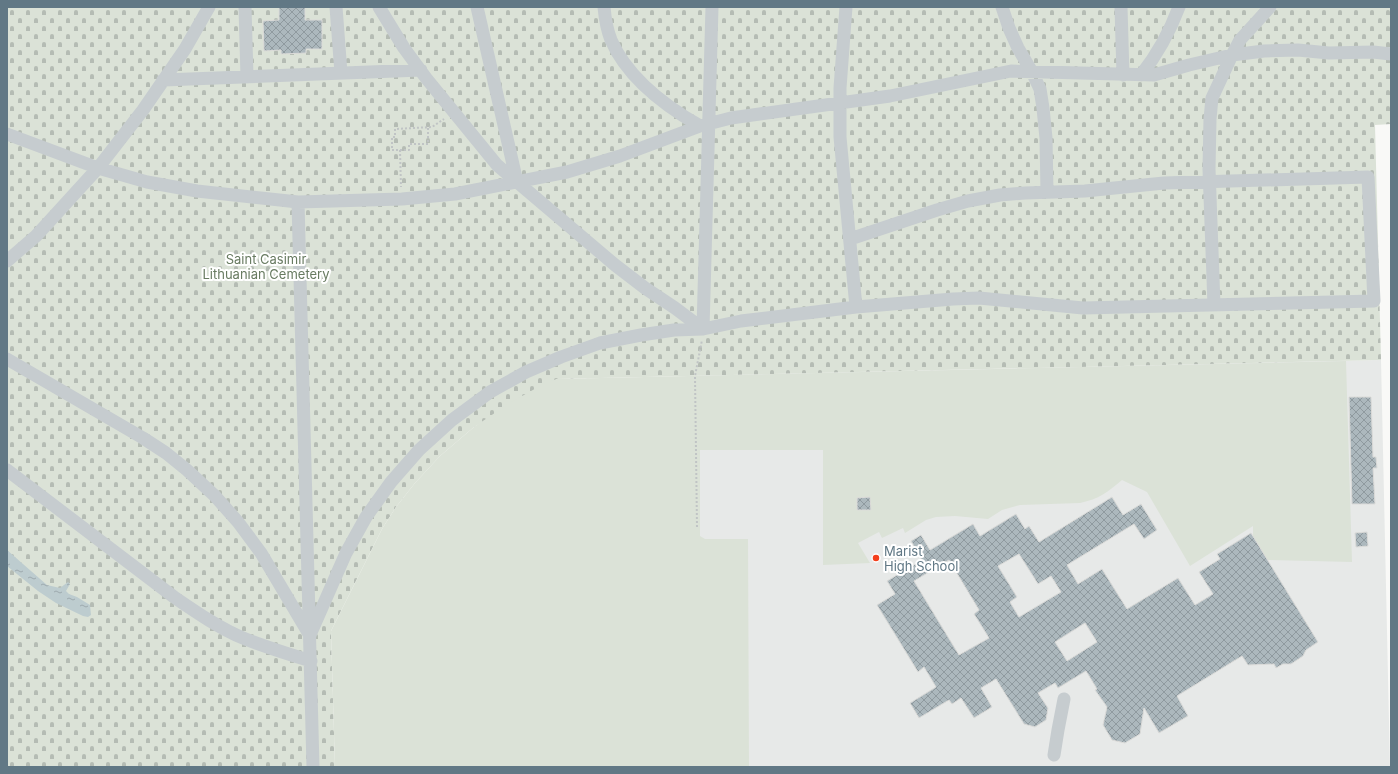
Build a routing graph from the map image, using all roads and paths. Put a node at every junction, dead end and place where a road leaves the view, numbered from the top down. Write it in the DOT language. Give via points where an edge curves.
graph roads {
  1 [pos="209,7"];
  2 [pos="245,7"];
  3 [pos="336,7"];
  4 [pos="379,7"];
  5 [pos="477,7"];
  6 [pos="604,7"];
  7 [pos="712,7"];
  8 [pos="846,7"];
  9 [pos="1002,7"];
  10 [pos="1121,7"];
  11 [pos="1179,7"];
  12 [pos="1270,7"];
  13 [pos="1391,54"];
  14 [pos="1232,55"];
  15 [pos="421,70"];
  16 [pos="1032,72"];
  17 [pos="341,73"];
  18 [pos="1123,75"];
  19 [pos="1141,75"];
  20 [pos="247,77"];
  21 [pos="163,80"];
  22 [pos="840,103"];
  23 [pos="453,112"];
  24 [pos="704,125"];
  25 [pos="428,128"];
  26 [pos="7,134"];
  27 [pos="400,150"];
  28 [pos="98,168"];
  29 [pos="1209,181"];
  30 [pos="517,182"];
  31 [pos="1047,192"];
  32 [pos="402,199"];
  33 [pos="298,202"];
  34 [pos="850,239"];
  35 [pos="7,261"];
  36 [pos="1214,305"];
  37 [pos="856,307"];
  38 [pos="703,328"];
  39 [pos="7,359"];
  40 [pos="7,470"];
  41 [pos="697,527"];
  42 [pos="310,635"];
  43 [pos="310,661"];
  44 [pos="1064,698"];
  45 [pos="1054,755"];
  46 [pos="313,767"];
  1 -- 21 [label="lane"];
  2 -- 20 [label="lane"];
  3 -- 17 [label="lane"];
  4 -- 15 [label="lane"];
  5 -- 30 [label="lane"];
  6 -- 24 [label="lane" via="611,39 628,68 674,111"];
  7 -- 24 [label="lane"];
  8 -- 22 [label="lane"];
  9 -- 16 [label="lane" via="1018,48"];
  10 -- 18 [label="lane"];
  11 -- 19 [label="lane" via="1159,48"];
  12 -- 14 [label="lane" via="1240,40"];
  13 -- 14 [label="lane" via="1298,50"];
  14 -- 19 [label="lane" via="1170,72"];
  14 -- 29 [label="lane" via="1212,98"];
  15 -- 17 [label="lane"];
  15 -- 23 [label="lane"];
  16 -- 18 [label="lane"];
  16 -- 22 [label="lane" via="1011,71 890,96"];
  16 -- 31 [label="lane" via="1040,89 1043,108"];
  17 -- 20 [label="lane"];
  18 -- 19 [label="lane"];
  20 -- 21 [label="lane"];
  21 -- 28 [label="lane"];
  22 -- 24 [label="lane" via="731,118"];
  22 -- 34 [label="lane" via="840,138"];
  23 -- 25 [label="path" via="432,128"];
  23 -- 30 [label="lane" via="497,165"];
  24 -- 30 [label="lane" via="620,156 567,172"];
  24 -- 38 [label="lane"];
  25 -- 27 [label="path" via="428,144 409,144 409,150"];
  25 -- 27 [label="path" via="395,129 392,150"];
  26 -- 28 [label="lane"];
  27 -- 32 [label="path"];
  28 -- 33 [label="lane" via="147,182 190,190"];
  28 -- 35 [label="lane" via="36,236"];
  29 -- 31 [label="lane"];
  29 -- 36 [label="lane"];
  29 -- 36 [label="lane" via="1368,177 1374,301"];
  30 -- 32 [label="lane" via="455,194"];
  30 -- 38 [label="lane" via="615,266"];
  31 -- 34 [label="lane" via="1000,195 968,201"];
  32 -- 33 [label="lane"];
  33 -- 42 [label="lane"];
  34 -- 37 [label="lane"];
  36 -- 37 [label="lane" via="1083,308 973,298"];
  37 -- 38 [label="lane"];
  38 -- 41 [label="path" via="695,376"];
  38 -- 42 [label="lane" via="674,330 600,343 561,357 526,372 490,392 452,420 419,450 366,516 346,553"];
  39 -- 42 [label="lane" via="143,438 187,470 238,522 261,553"];
  40 -- 43 [label="lane" via="200,615 242,637"];
  42 -- 43 [label="lane"];
  43 -- 46 [label="lane"];
  44 -- 45 [label="lane"];
}
